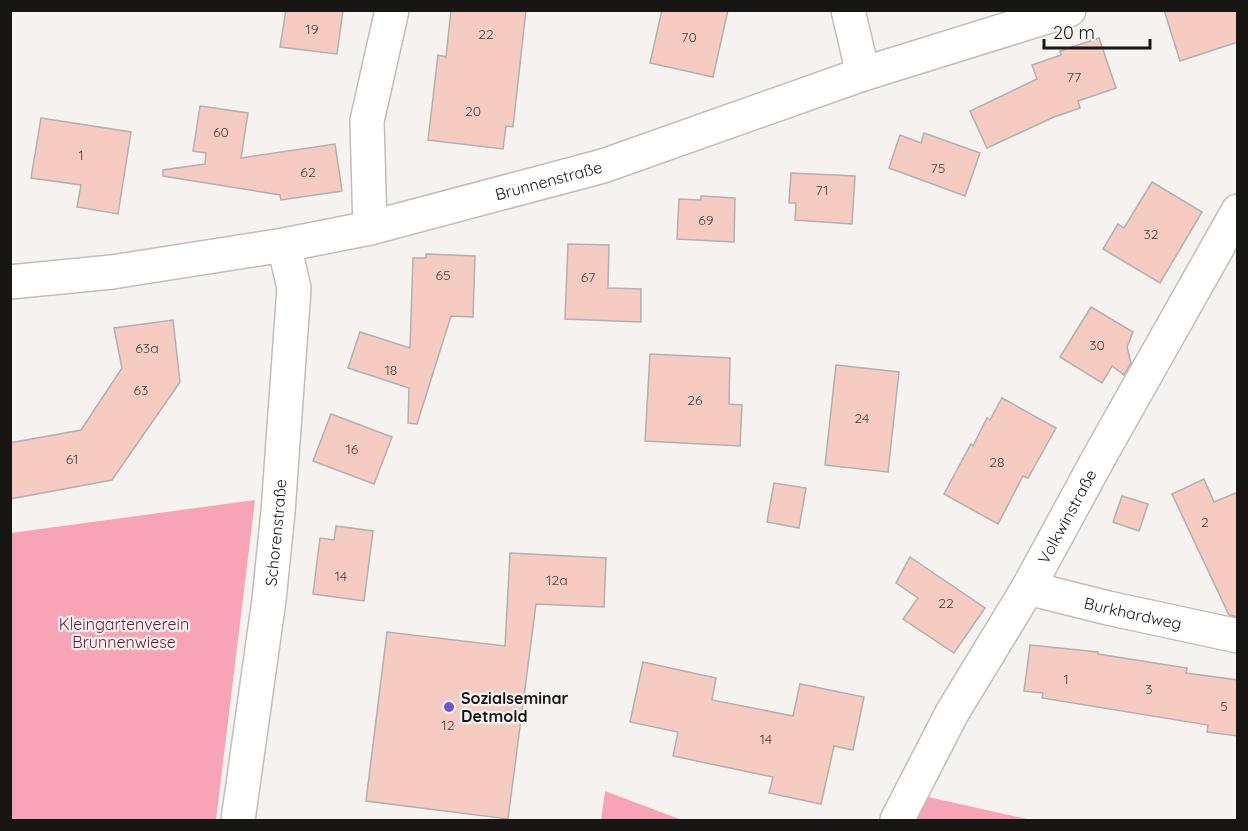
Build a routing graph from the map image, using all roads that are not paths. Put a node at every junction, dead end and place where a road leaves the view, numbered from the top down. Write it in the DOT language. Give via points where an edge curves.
graph roads {
  1 [pos="392,10"];
  2 [pos="848,10"];
  3 [pos="1069,10"];
  4 [pos="863,74"];
  5 [pos="1238,212"];
  6 [pos="370,228"];
  7 [pos="285,245"];
  8 [pos="10,282"];
  9 [pos="1028,588"];
  10 [pos="1238,636"];
  11 [pos="238,820"];
  12 [pos="897,820"];
  1 -- 6 [label="street" via="367,121"];
  2 -- 4 [label="street"];
  3 -- 4 [label="street, Brunnenstraße"];
  4 -- 6 [label="street, Brunnenstraße" via="603,166"];
  5 -- 9 [label="street, Volkwinstraße"];
  6 -- 7 [label="street, Brunnenstraße"];
  7 -- 8 [label="street, Brunnenstraße" via="112,272"];
  7 -- 11 [label="street, Schorenstraße" via="294,288 278,512"];
  9 -- 10 [label="street, Burkhardweg"];
  9 -- 12 [label="street, Volkwinstraße" via="952,713"];
}
